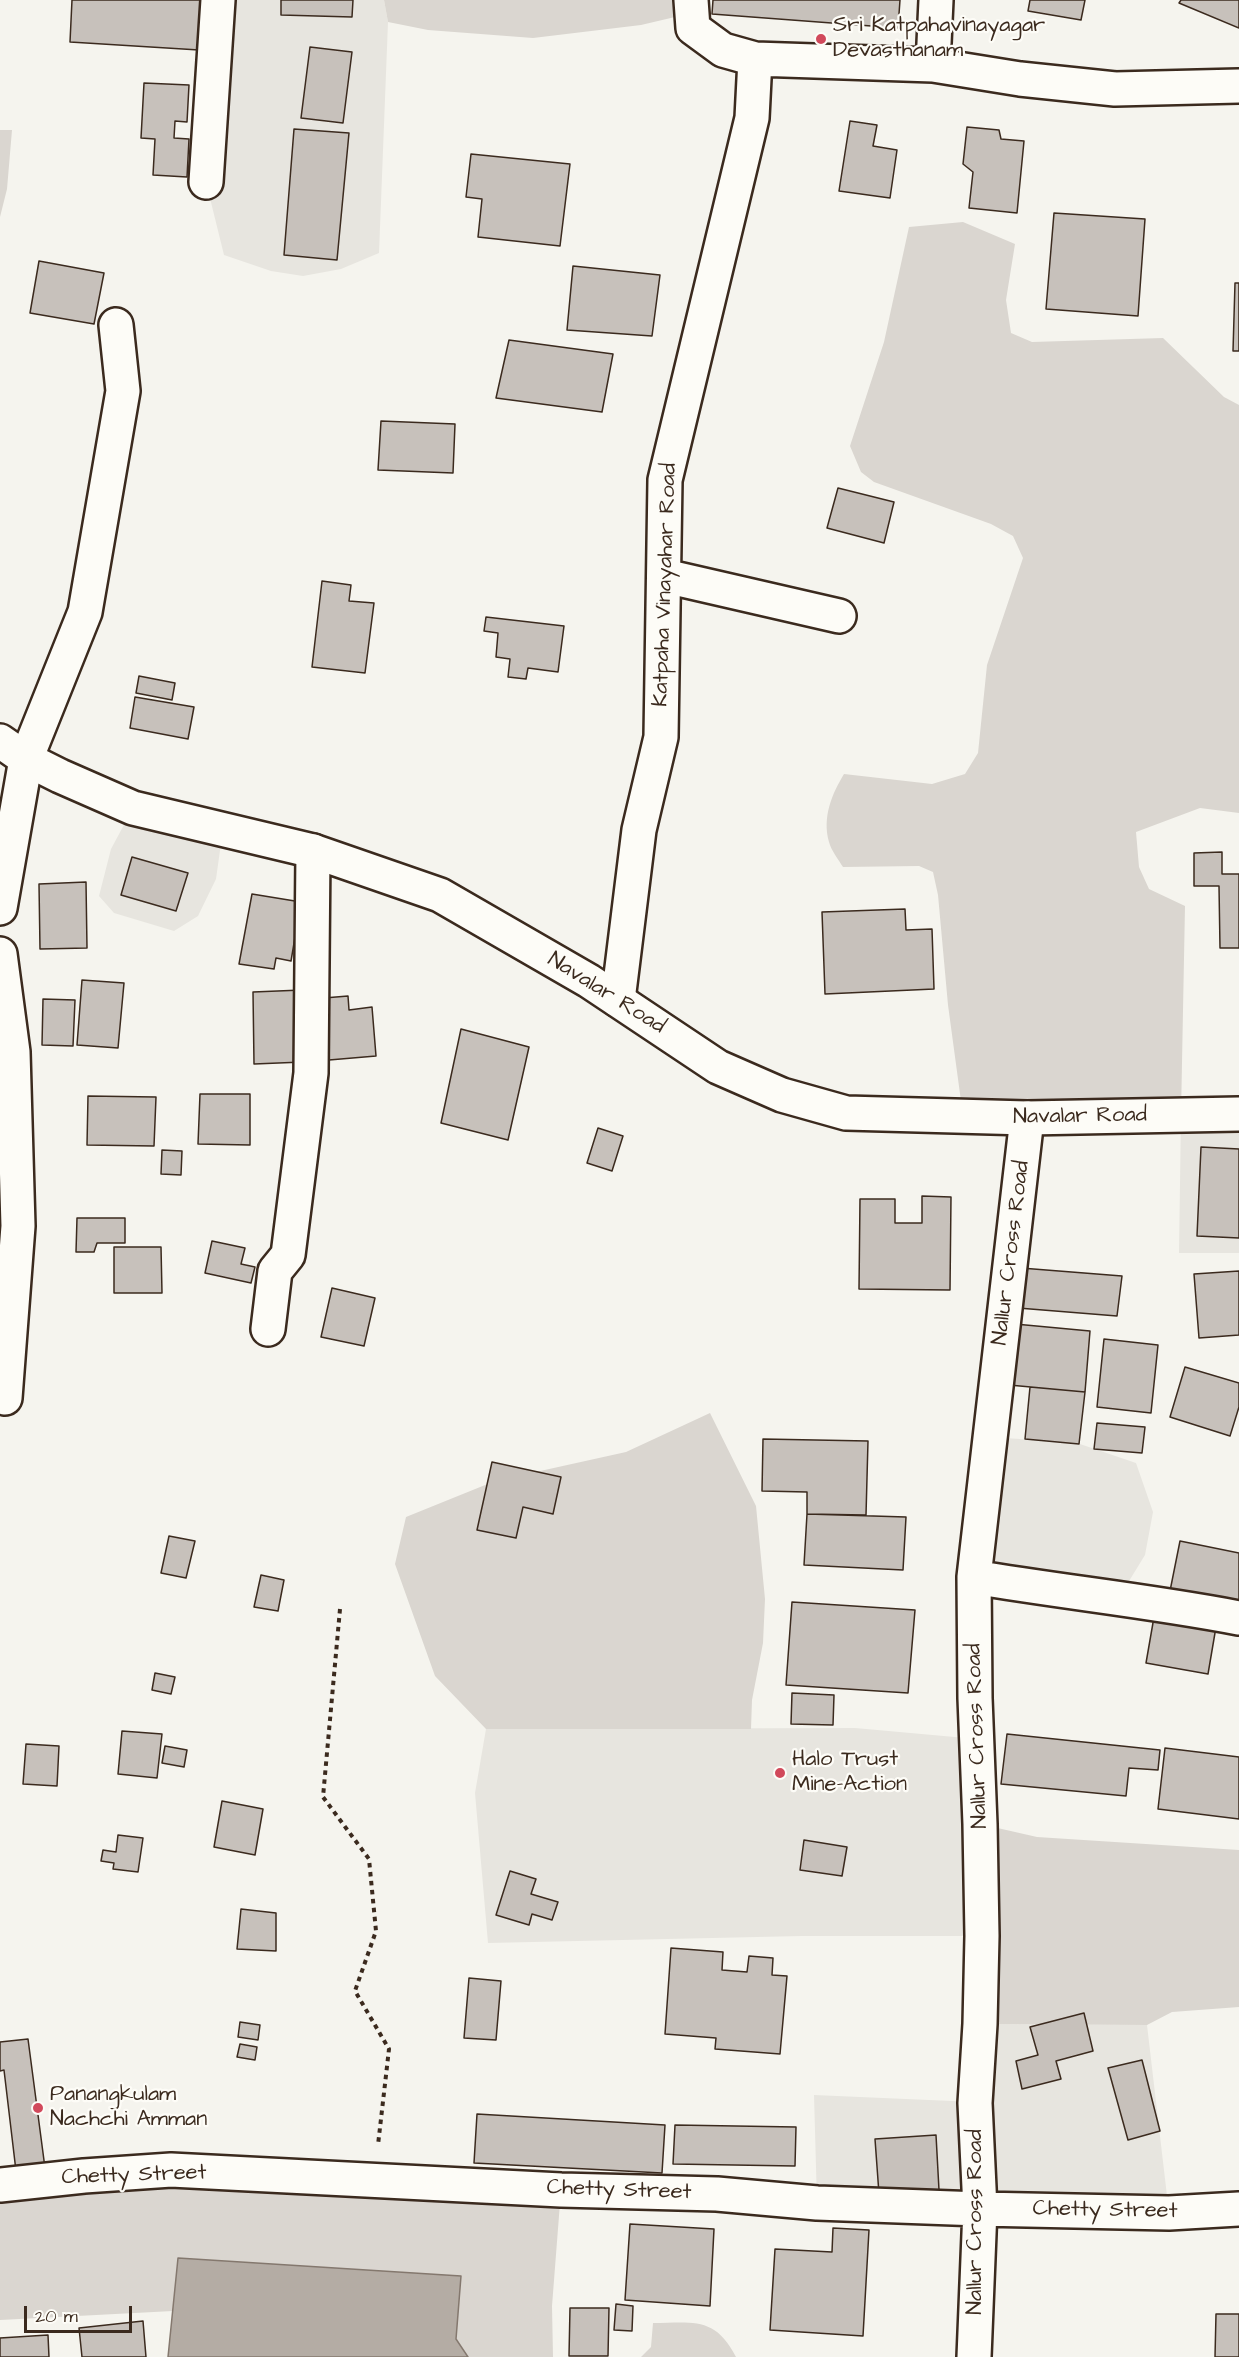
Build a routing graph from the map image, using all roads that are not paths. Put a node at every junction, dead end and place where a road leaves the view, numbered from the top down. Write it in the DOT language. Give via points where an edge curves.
graph roads {
  1 [pos="218,0"];
  2 [pos="691,0"];
  3 [pos="936,0"];
  4 [pos="755,60"];
  5 [pos="933,65"];
  6 [pos="1239,86"];
  7 [pos="206,182"];
  8 [pos="116,324"];
  9 [pos="665,576"];
  10 [pos="839,616"];
  11 [pos="13,750"];
  12 [pos="313,851"];
  13 [pos="0,908"];
  14 [pos="0,954"];
  15 [pos="618,1000"];
  16 [pos="1239,1114"];
  17 [pos="1027,1118"];
  18 [pos="268,1329"];
  19 [pos="4,1398"];
  20 [pos="974,1577"];
  21 [pos="1239,1618"];
  22 [pos="0,2185"];
  23 [pos="980,2209"];
  24 [pos="1239,2209"];
  25 [pos="974,2357"];
  1 -- 7 [label="street"];
  2 -- 4 [label="street" via="693,28 723,50"];
  3 -- 5 [label="street"];
  4 -- 5 [label="street"];
  4 -- 9 [label="street, Katpaha Vinayahar Road" via="752,118 665,480"];
  5 -- 6 [label="street" via="1114,89"];
  8 -- 11 [label="street" via="123,391 85,612"];
  9 -- 10 [label="street"];
  9 -- 15 [label="street, Katpaha Vinayahar Road" via="661,737 639,830"];
  11 -- 12 [label="street, Navalar Road" via="133,808"];
  11 -- 13 [label="street"];
  12 -- 15 [label="street, Navalar Road" via="440,896"];
  12 -- 18 [label="street" via="311,1072 288,1255 275,1271"];
  14 -- 19 [label="street" via="13,1052 18,1226"];
  15 -- 17 [label="street, Navalar Road" via="718,1067 782,1095 846,1113"];
  16 -- 17 [label="street, Navalar Road"];
  17 -- 20 [label="street, Nallur Cross Road"];
  20 -- 21 [label="street"];
  20 -- 23 [label="street, Nallur Cross Road" via="982,1936 975,2103"];
  22 -- 23 [label="street, Chetty Street" via="171,2170"];
  23 -- 24 [label="street, Chetty Street" via="1169,2213"];
  23 -- 25 [label="street, Nallur Cross Road"];
}
